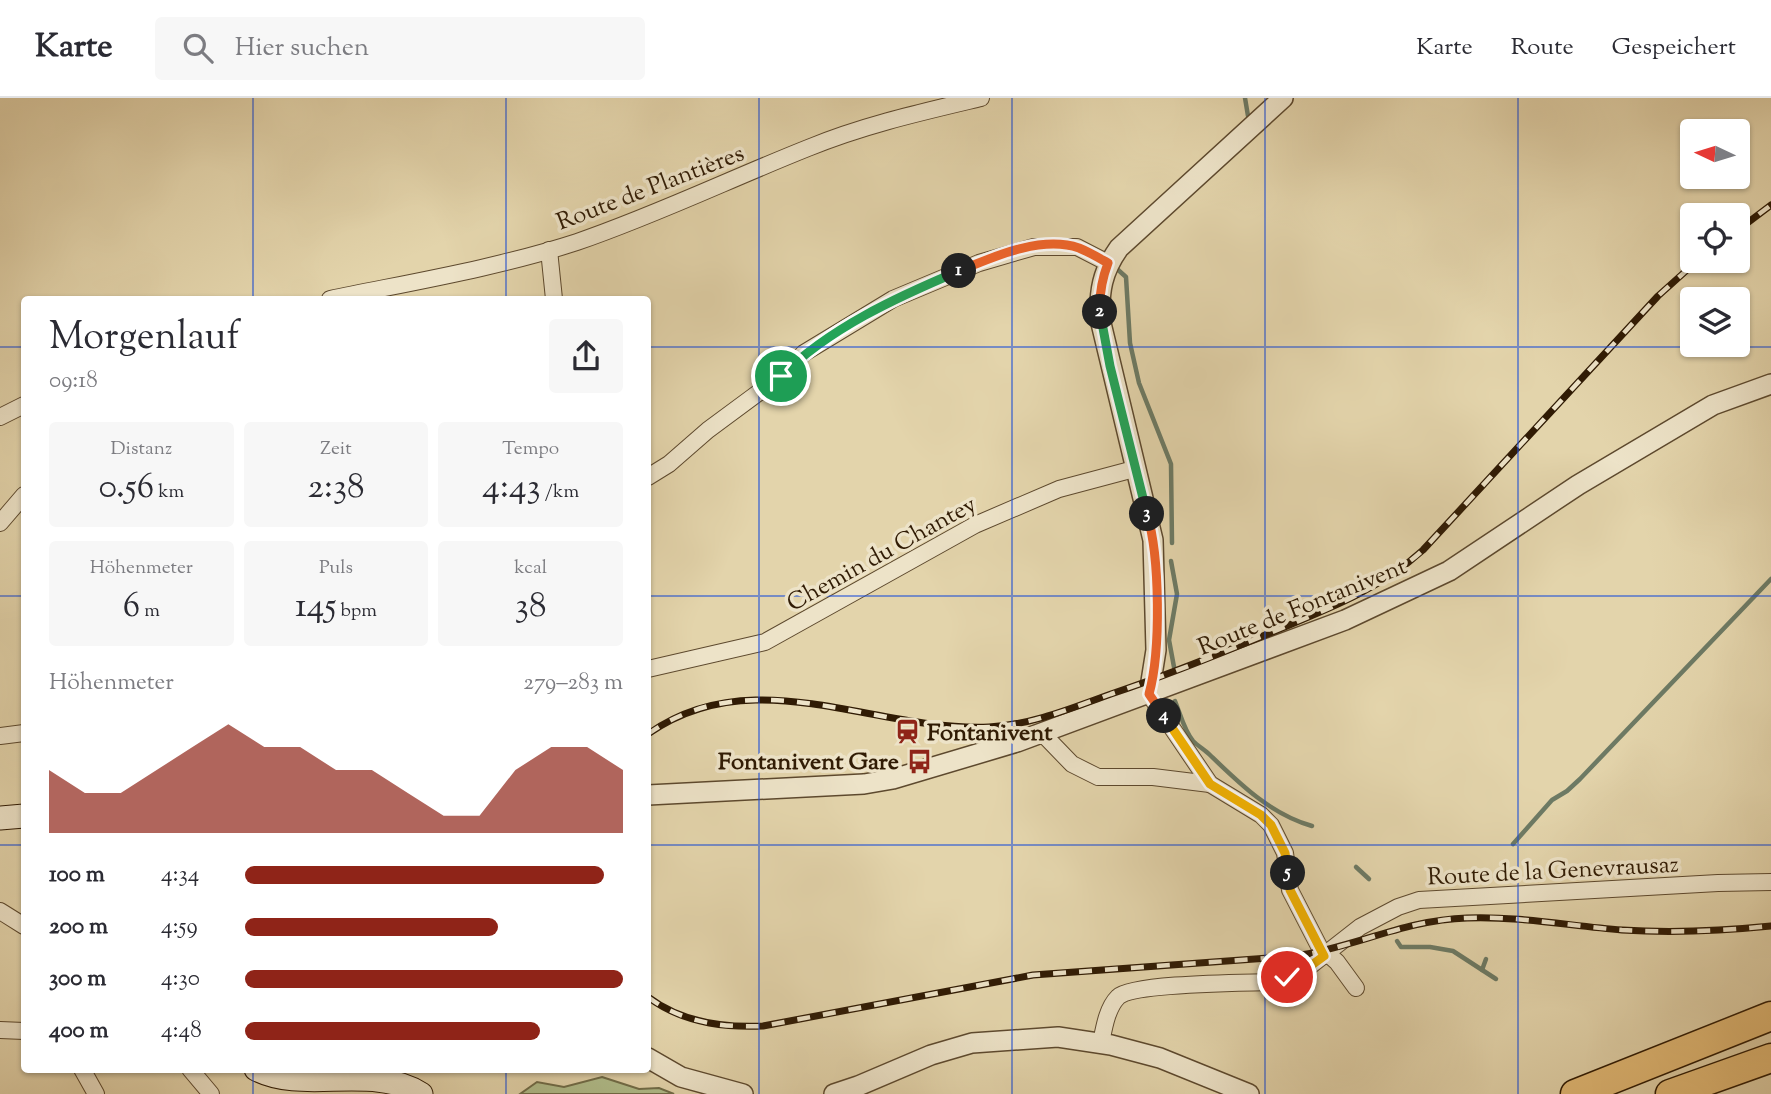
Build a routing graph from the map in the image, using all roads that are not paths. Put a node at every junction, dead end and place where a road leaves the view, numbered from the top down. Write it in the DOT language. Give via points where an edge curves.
graph roads {
  1 [pos="981,98"];
  2 [pos="1283,98"];
  3 [pos="549,250"];
  4 [pos="1108,263"];
  5 [pos="344,296"];
  6 [pos="554,296"];
  7 [pos="1771,384"];
  8 [pos="21,406"];
  9 [pos="0,417"];
  10 [pos="1135,469"];
  11 [pos="651,475"];
  12 [pos="21,498"];
  13 [pos="0,523"];
  14 [pos="651,668"];
  15 [pos="1149,694"];
  16 [pos="21,733"];
  17 [pos="1042,733"];
  18 [pos="0,736"];
  19 [pos="1210,784"];
  20 [pos="651,795"];
  21 [pos="21,816"];
  22 [pos="0,818"];
  23 [pos="1770,881"];
  24 [pos="0,911"];
  25 [pos="21,924"];
  26 [pos="1326,955"];
  27 [pos="1356,988"];
  28 [pos="1771,1016"];
  29 [pos="0,1030"];
  30 [pos="21,1031"];
  31 [pos="1101,1043"];
  32 [pos="1771,1058"];
  33 [pos="651,1060"];
  34 [pos="84,1073"];
  35 [pos="193,1073"];
  36 [pos="262,1073"];
  37 [pos="96,1094"];
  38 [pos="211,1094"];
  39 [pos="421,1094"];
  40 [pos="743,1094"];
  41 [pos="834,1094"];
  42 [pos="1249,1094"];
  43 [pos="1575,1094"];
  44 [pos="1670,1094"];
  1 -- 3 [label="street, Route de Plantières" via="889,119 810,147 645,218"];
  2 -- 4 [label="street"];
  3 -- 5 [label="street, Route de Plantières"];
  3 -- 6 [label="street"];
  4 -- 10 [label="street" via="1100,296 1101,319"];
  4 -- 11 [label="street" via="1077,247 1034,247 979,263 893,299 804,353 781,376"];
  7 -- 15 [label="street, Route de Fontanivent" via="1713,405 1578,485 1448,571 1345,620"];
  8 -- 9 [label="street"];
  10 -- 14 [label="street, Chemin du Chantey" via="1059,489 975,525 765,642"];
  10 -- 15 [label="street" via="1155,557 1156,650"];
  12 -- 13 [label="street"];
  15 -- 17 [label="street, Route de Fontanivent"];
  15 -- 19 [label="street"];
  16 -- 18 [label="street"];
  17 -- 19 [label="street" via="1072,764 1098,777"];
  17 -- 20 [label="street, Route de Fontanivent" via="890,780"];
  19 -- 26 [label="street" via="1271,825 1285,853 1290,890"];
  21 -- 22 [label="main road"];
  23 -- 26 [label="street, Route de la Genevrausaz" via="1419,900 1366,924"];
  24 -- 25 [label="street"];
  26 -- 27 [label="street"];
  26 -- 31 [label="street, Route de la Genevrausaz" via="1305,970 1270,982 1126,992 1112,1004"];
  28 -- 43 [label="highway"];
  29 -- 30 [label="street"];
  31 -- 41 [label="street" via="1058,1037 972,1043"];
  31 -- 42 [label="street" via="1160,1058"];
  32 -- 44 [label="highway"];
  33 -- 40 [label="street" via="681,1077"];
  34 -- 37 [label="street"];
  35 -- 38 [label="street"];
  36 -- 39 [label="main road" via="293,1082 394,1082"];
}
